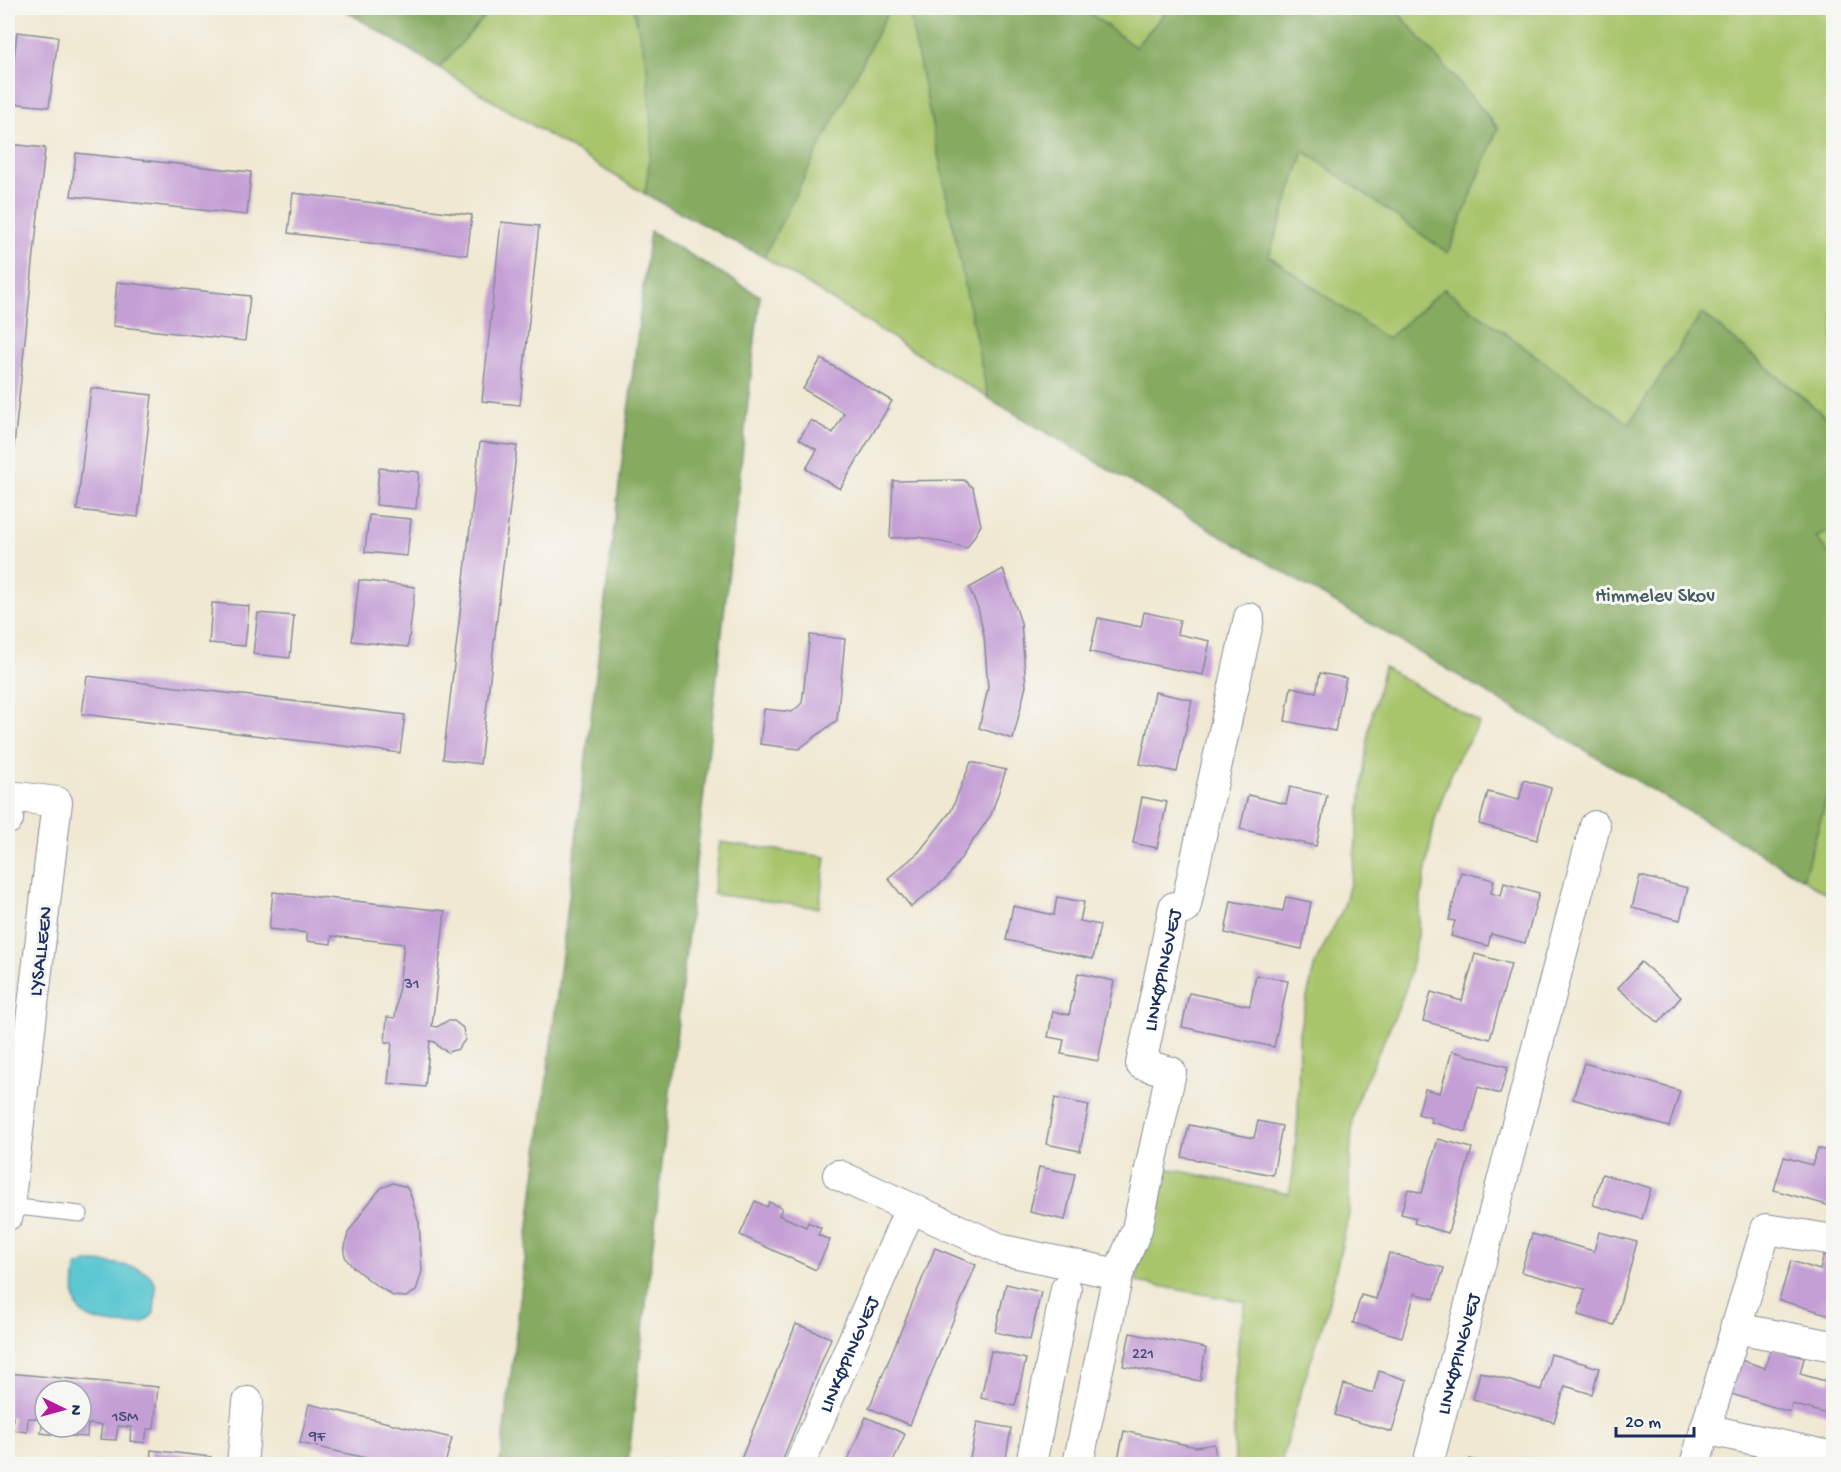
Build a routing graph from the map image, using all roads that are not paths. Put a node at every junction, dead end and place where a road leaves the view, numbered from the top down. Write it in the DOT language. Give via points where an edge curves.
graph roads {
  1 [pos="1249,618"];
  2 [pos="8,819"];
  3 [pos="1595,826"];
  4 [pos="838,1175"];
  5 [pos="8,1209"];
  6 [pos="910,1209"];
  7 [pos="80,1214"];
  8 [pos="1833,1240"];
  9 [pos="1118,1274"];
  10 [pos="1066,1289"];
  11 [pos="1735,1328"];
  12 [pos="1833,1346"];
  13 [pos="248,1402"];
  14 [pos="1706,1429"];
  15 [pos="1833,1457"];
  16 [pos="242,1464"];
  17 [pos="801,1464"];
  18 [pos="1031,1464"];
  19 [pos="1078,1464"];
  20 [pos="1428,1464"];
  21 [pos="1695,1464"];
  1 -- 9 [label="street, LINKØPINGVEJ" via="1185,909 1174,907 1141,1065 1171,1072 1137,1230"];
  2 -- 5 [label="street, LYSALLEEN" via="10,796 57,802"];
  3 -- 20 [label="street, LINKØPINGVEJ"];
  4 -- 6 [label="street"];
  5 -- 7 [label="lane"];
  6 -- 9 [label="street" via="1003,1250"];
  6 -- 17 [label="street, LINKØPINGVEJ"];
  8 -- 11 [label="street" via="1766,1229"];
  9 -- 19 [label="street, LINKØPINGVEJ"];
  10 -- 18 [label="street"];
  11 -- 12 [label="street"];
  11 -- 14 [label="street"];
  13 -- 16 [label="street"];
  14 -- 15 [label="street"];
  14 -- 21 [label="street"];
}
